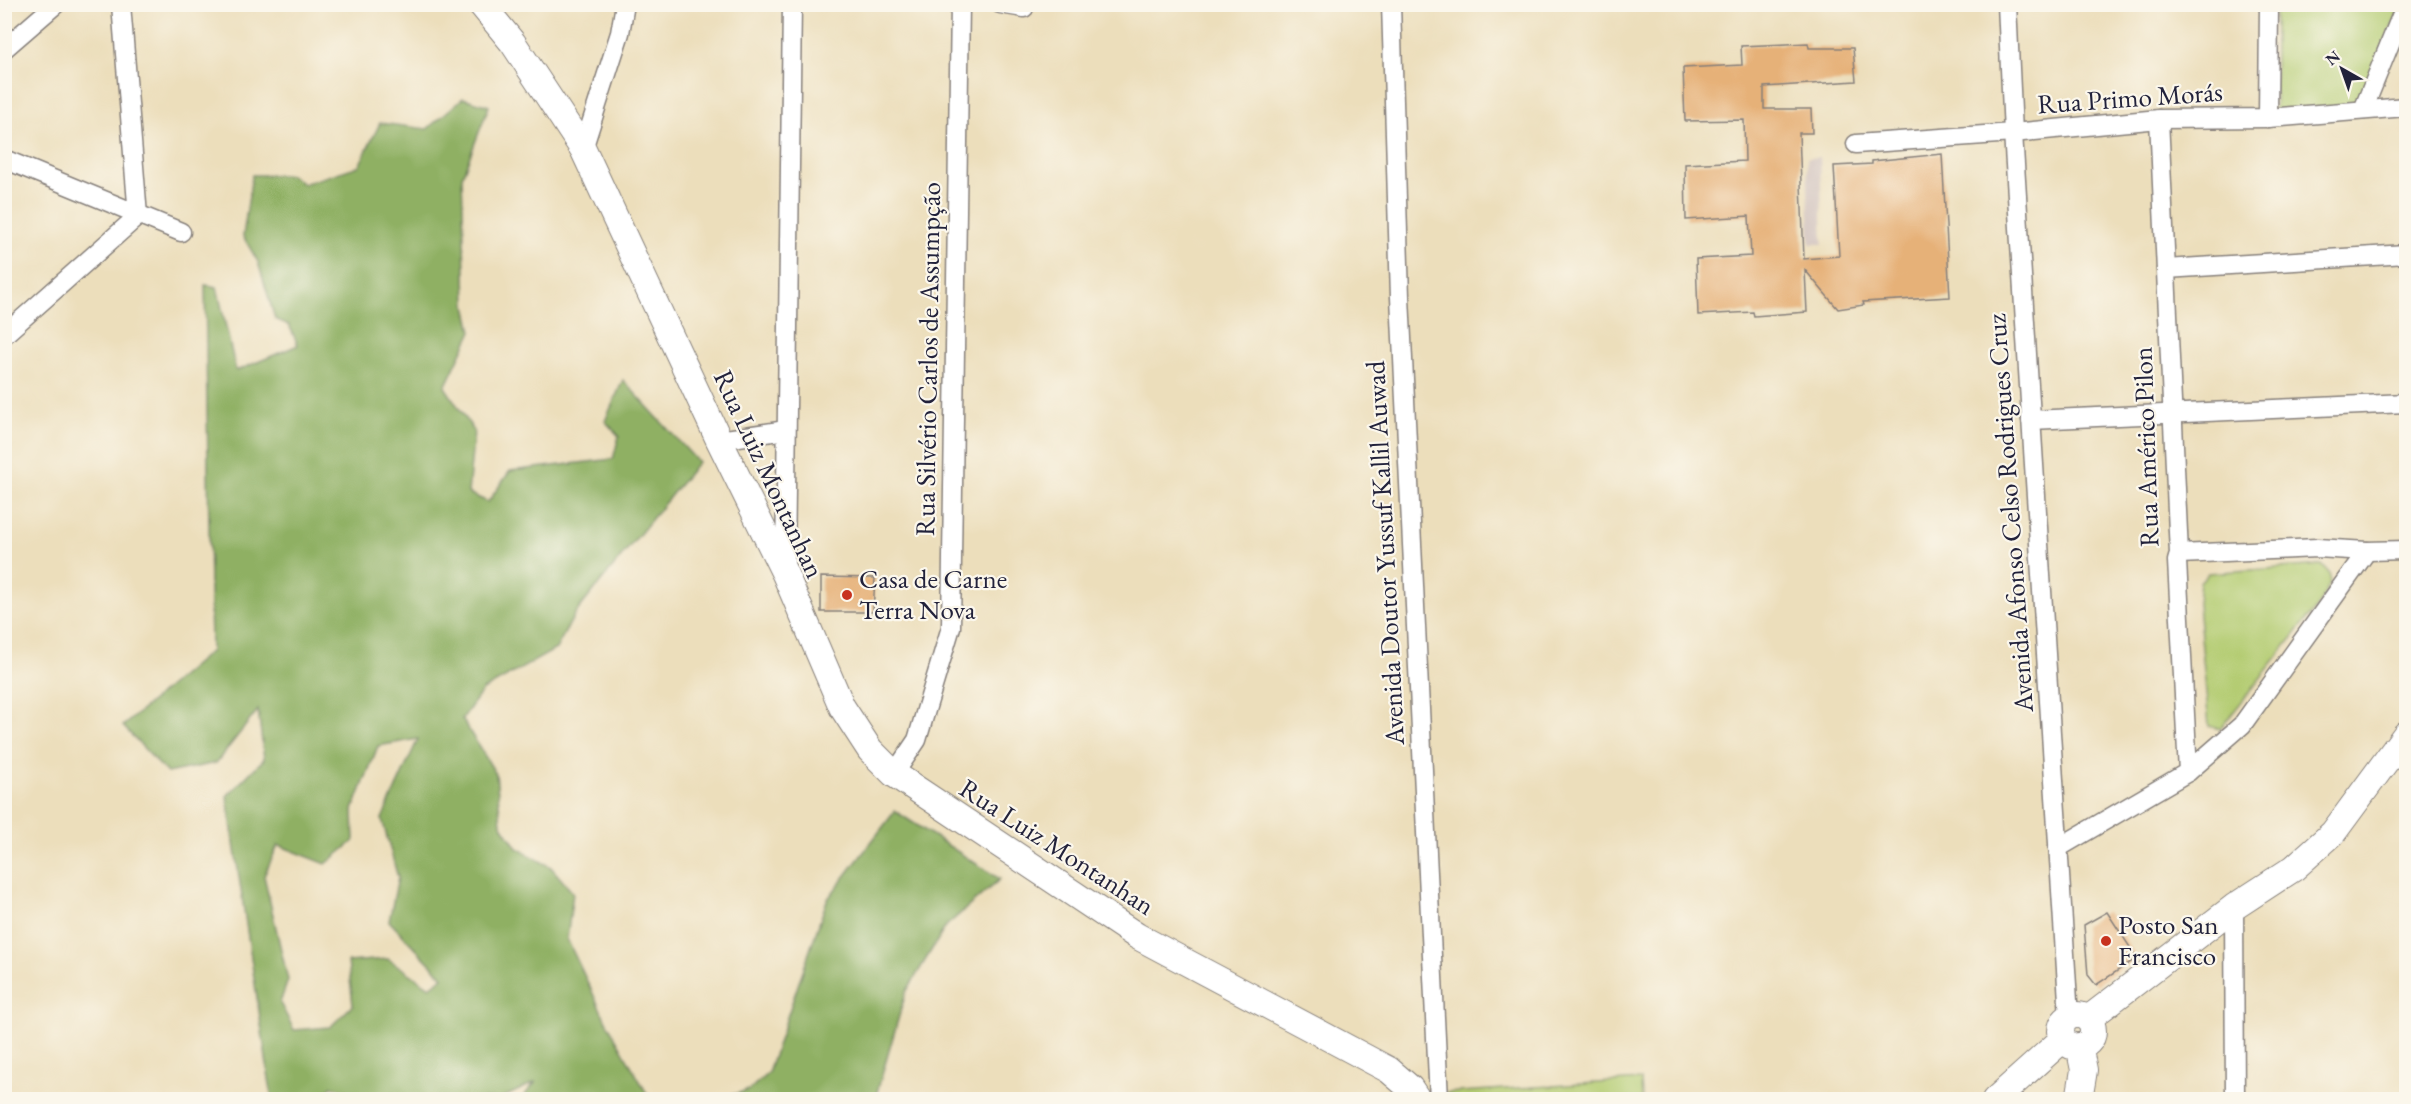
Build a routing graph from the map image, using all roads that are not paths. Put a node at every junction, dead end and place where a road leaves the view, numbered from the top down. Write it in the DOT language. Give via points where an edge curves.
graph roads {
  1 [pos="56,4"];
  2 [pos="120,4"];
  3 [pos="480,4"];
  4 [pos="625,4"];
  5 [pos="792,4"];
  6 [pos="960,4"];
  7 [pos="1000,4"];
  8 [pos="1391,4"];
  9 [pos="2007,4"];
  10 [pos="2269,4"];
  11 [pos="2406,4"];
  12 [pos="1024,8"];
  13 [pos="4,49"];
  14 [pos="2406,107"];
  15 [pos="2363,110"];
  16 [pos="2268,118"];
  17 [pos="2159,119"];
  18 [pos="2013,133"];
  19 [pos="1856,144"];
  20 [pos="583,149"];
  21 [pos="4,159"];
  22 [pos="138,216"];
  23 [pos="181,232"];
  24 [pos="2406,254"];
  25 [pos="2166,269"];
  26 [pos="4,335"];
  27 [pos="2406,403"];
  28 [pos="2173,414"];
  29 [pos="2031,420"];
  30 [pos="786,430"];
  31 [pos="719,440"];
  32 [pos="2406,550"];
  33 [pos="2367,551"];
  34 [pos="2179,554"];
  35 [pos="785,574"];
  36 [pos="2406,734"];
  37 [pos="2188,772"];
  38 [pos="894,774"];
  39 [pos="2058,848"];
  40 [pos="2234,907"];
  41 [pos="2075,1030"];
  42 [pos="1418,1100"];
  43 [pos="1439,1100"];
  44 [pos="1995,1100"];
  45 [pos="2079,1100"];
  46 [pos="2235,1100"];
  1 -- 13 [label="street"];
  2 -- 22 [label="street"];
  3 -- 20 [label="street, Rua Luiz Montanhan" via="513,43"];
  4 -- 20 [label="street" via="620,33"];
  5 -- 30 [label="street"];
  6 -- 38 [label="street, Rua Silvério Carlos de Assumpção" via="951,627 917,740"];
  7 -- 12 [label="street"];
  8 -- 43 [label="street, Avenida Doutor Yussuf Kallil Auwad" via="1400,297"];
  9 -- 18 [label="street, Avenida Afonso Celso Rodrigues Cruz"];
  10 -- 16 [label="street"];
  11 -- 15 [label="street"];
  14 -- 15 [label="street, Rua Primo Morás"];
  15 -- 16 [label="street, Rua Primo Morás"];
  16 -- 17 [label="street, Rua Primo Morás"];
  17 -- 18 [label="street, Rua Primo Morás"];
  17 -- 25 [label="street, Rua Américo Pilon"];
  18 -- 19 [label="street, Rua Primo Morás"];
  18 -- 29 [label="street, Avenida Afonso Celso Rodrigues Cruz"];
  20 -- 31 [label="street, Rua Luiz Montanhan"];
  21 -- 22 [label="street"];
  22 -- 23 [label="street"];
  22 -- 26 [label="street"];
  24 -- 25 [label="street"];
  25 -- 28 [label="street, Rua Américo Pilon"];
  27 -- 28 [label="street"];
  28 -- 29 [label="street"];
  28 -- 34 [label="street, Rua Américo Pilon"];
  29 -- 39 [label="street, Avenida Afonso Celso Rodrigues Cruz"];
  30 -- 31 [label="street"];
  30 -- 35 [label="street"];
  31 -- 35 [label="street, Rua Luiz Montanhan"];
  32 -- 33 [label="street"];
  33 -- 34 [label="street" via="2318,548"];
  33 -- 37 [label="street" via="2242,725"];
  34 -- 37 [label="street, Rua Américo Pilon"];
  35 -- 38 [label="street, Rua Luiz Montanhan" via="842,707 870,750"];
  36 -- 40 [label="street" via="2332,832 2294,868"];
  37 -- 39 [label="street"];
  38 -- 42 [label="street, Rua Luiz Montanhan" via="1137,936 1389,1070"];
  39 -- 41 [label="street, Avenida Afonso Celso Rodrigues Cruz"];
  40 -- 41 [label="street"];
  40 -- 46 [label="street"];
  41 -- 44 [label="street"];
  41 -- 45 [label="street" via="2084,1070"];
}
